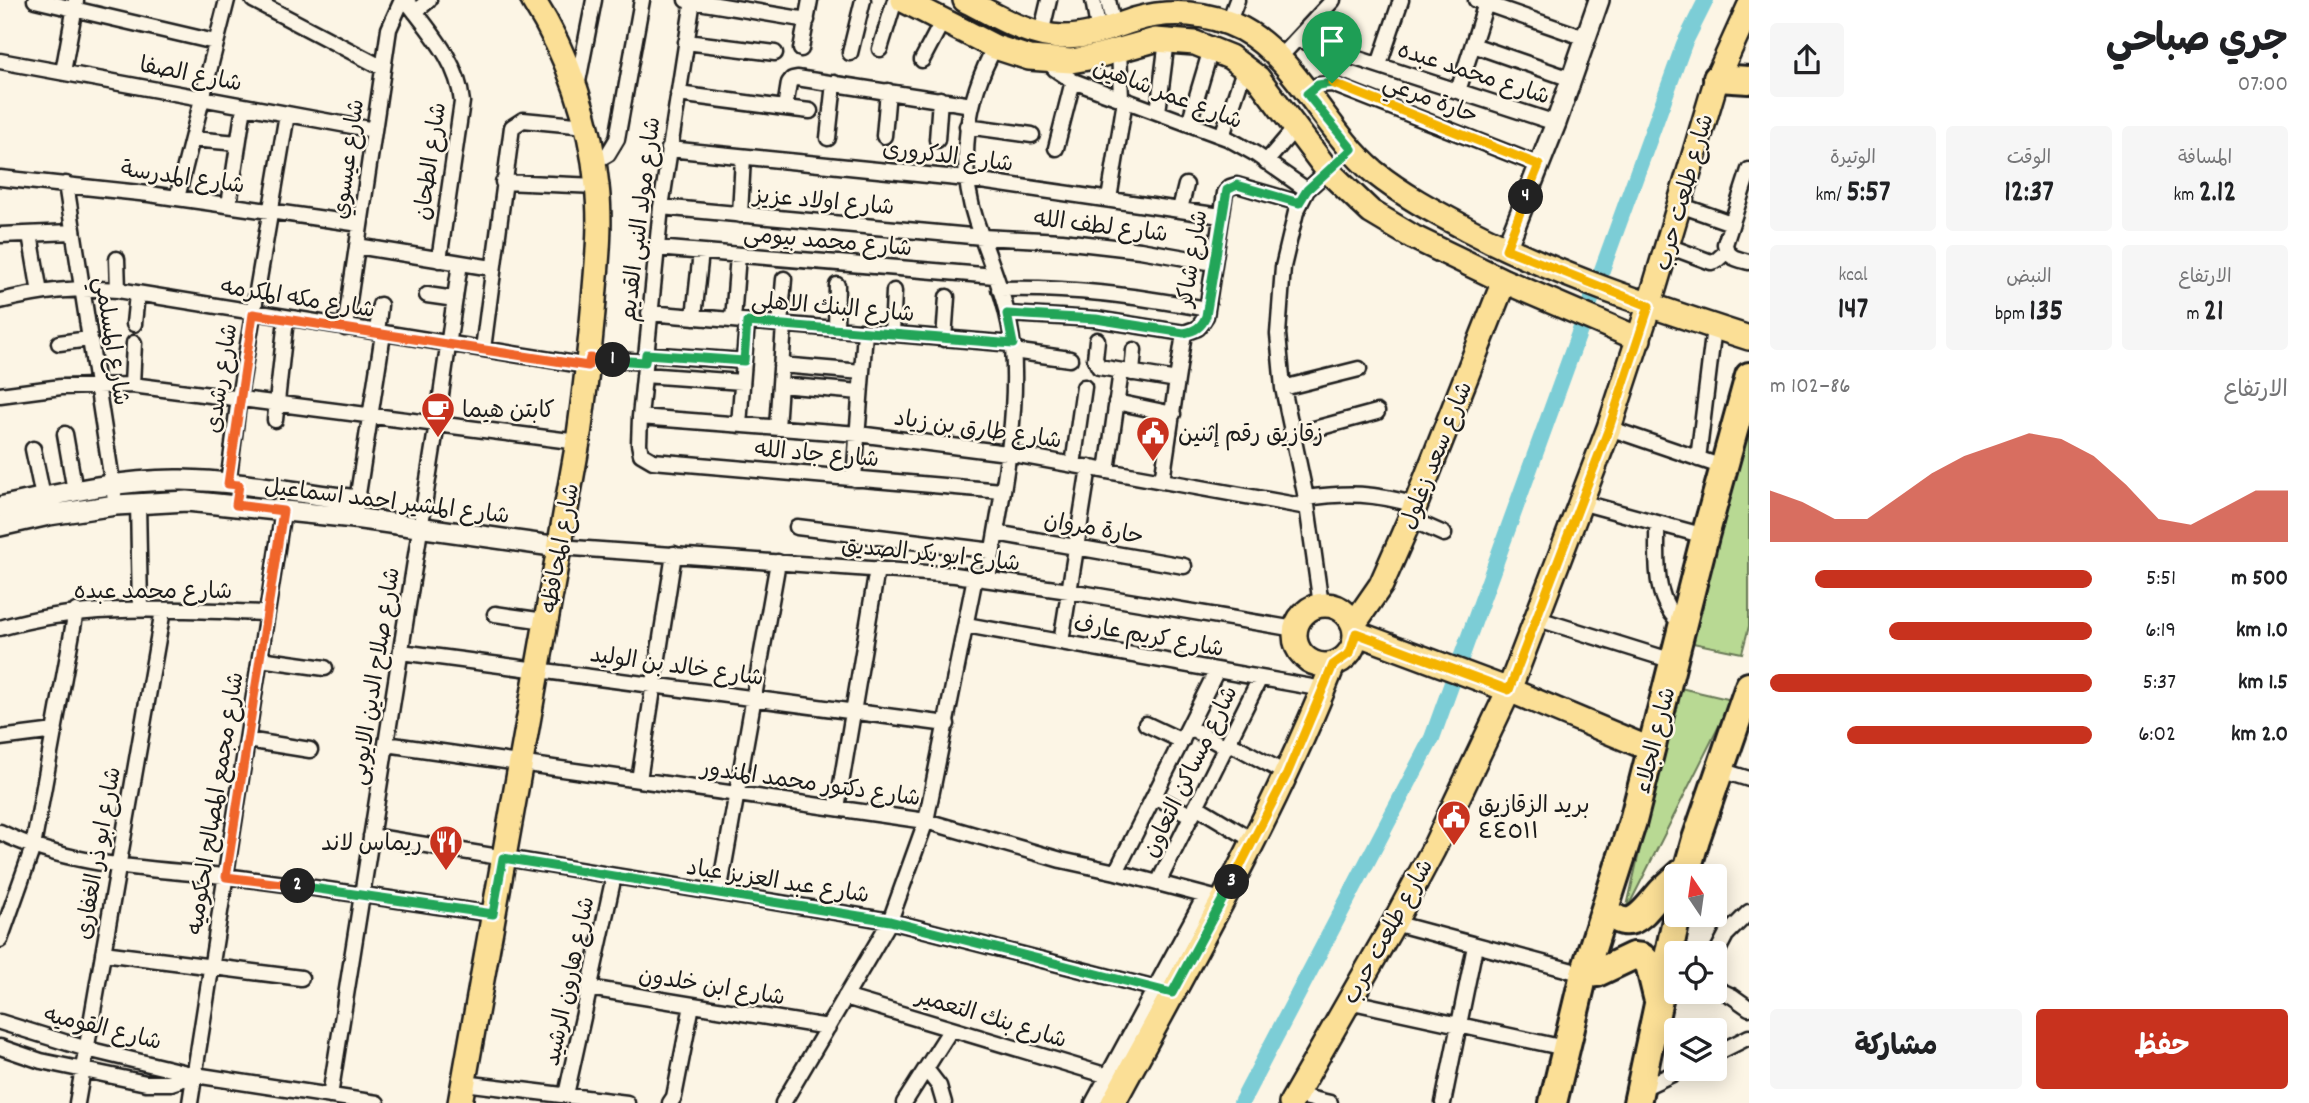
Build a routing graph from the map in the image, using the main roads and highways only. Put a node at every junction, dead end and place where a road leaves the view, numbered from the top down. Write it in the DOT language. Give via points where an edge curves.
graph roads {
  1 [pos="903,0"];
  2 [pos="965,0"];
  3 [pos="535,1"];
  4 [pos="1194,7"];
  5 [pos="1749,7"];
  6 [pos="1159,8"];
  7 [pos="1111,36"];
  8 [pos="1739,43"];
  9 [pos="1717,78"];
  10 [pos="1749,80"];
  11 [pos="1352,149"];
  12 [pos="1328,170"];
  13 [pos="1374,171"];
  14 [pos="1352,196"];
  15 [pos="1504,281"];
  16 [pos="1649,306"];
  17 [pos="1629,334"];
  18 [pos="1749,338"];
  19 [pos="1749,376"];
  20 [pos="1744,405"];
  21 [pos="1355,629"];
  22 [pos="1333,665"];
  23 [pos="1749,686"];
  24 [pos="1509,690"];
  25 [pos="1652,750"];
  26 [pos="1689,864"];
  27 [pos="1664,890"];
  28 [pos="1605,909"];
  29 [pos="1584,974"];
  30 [pos="1664,995"];
  31 [pos="1666,1004"];
  32 [pos="462,1093"];
  33 [pos="1639,1096"];
  34 [pos="1293,1099"];
  35 [pos="1114,1103"];
  36 [pos="1553,1103"];
  1 -- 7 [label="main road" via="995,47 1029,58 1071,61 1094,57"];
  2 -- 7 [label="main road" via="1021,29 1041,34"];
  3 -- 32 [label="main road, شارع المحافظه" via="576,91 586,126 594,162 599,231 578,442"];
  4 -- 6 [label="main road"];
  4 -- 11 [label="main road" via="1258,39 1279,58"];
  5 -- 8 [label="main road, شارع طلعت حرب"];
  6 -- 7 [label="main road"];
  7 -- 12 [label="main road" via="1195,43 1245,67"];
  8 -- 9 [label="main road, شارع طلعت حرب"];
  9 -- 10 [label="highway"];
  9 -- 16 [label="main road, شارع طلعت حرب"];
  11 -- 12 [label="main road"];
  11 -- 13 [label="main road"];
  12 -- 14 [label="main road"];
  13 -- 14 [label="main road"];
  13 -- 16 [label="main road" via="1415,201 1506,249"];
  14 -- 15 [label="main road" via="1392,226"];
  15 -- 17 [label="main road"];
  15 -- 21 [label="main road, شارع سعد زغلول" via="1413,512 1381,585"];
  16 -- 17 [label="main road, شارع طلعت حرب"];
  16 -- 18 [label="main road"];
  17 -- 24 [label="main road, شارع طلعت حرب" via="1609,428"];
  19 -- 20 [label="highway, شارع الجلاء"];
  20 -- 25 [label="highway, شارع الجلاء" via="1723,467"];
  21 -- 22 [label="main road" via="1350,653"];
  21 -- 22 [label="main road" via="1341,609 1331,605 1304,613 1295,629 1298,649 1304,658"];
  21 -- 24 [label="main road"];
  22 -- 35 [label="main road" via="1254,841 1213,898 1117,1078"];
  23 -- 26 [label="highway"];
  24 -- 25 [label="main road"];
  24 -- 34 [label="main road, شارع طلعت حرب" via="1433,850"];
  25 -- 28 [label="highway, شارع الجلاء"];
  27 -- 28 [label="highway" via="1642,916 1632,920 1613,917"];
  28 -- 29 [label="highway, شارع الجلاء"];
  29 -- 30 [label="highway" via="1642,957"];
  29 -- 36 [label="highway, شارع الجلاء"];
  31 -- 33 [label="highway"];
}
